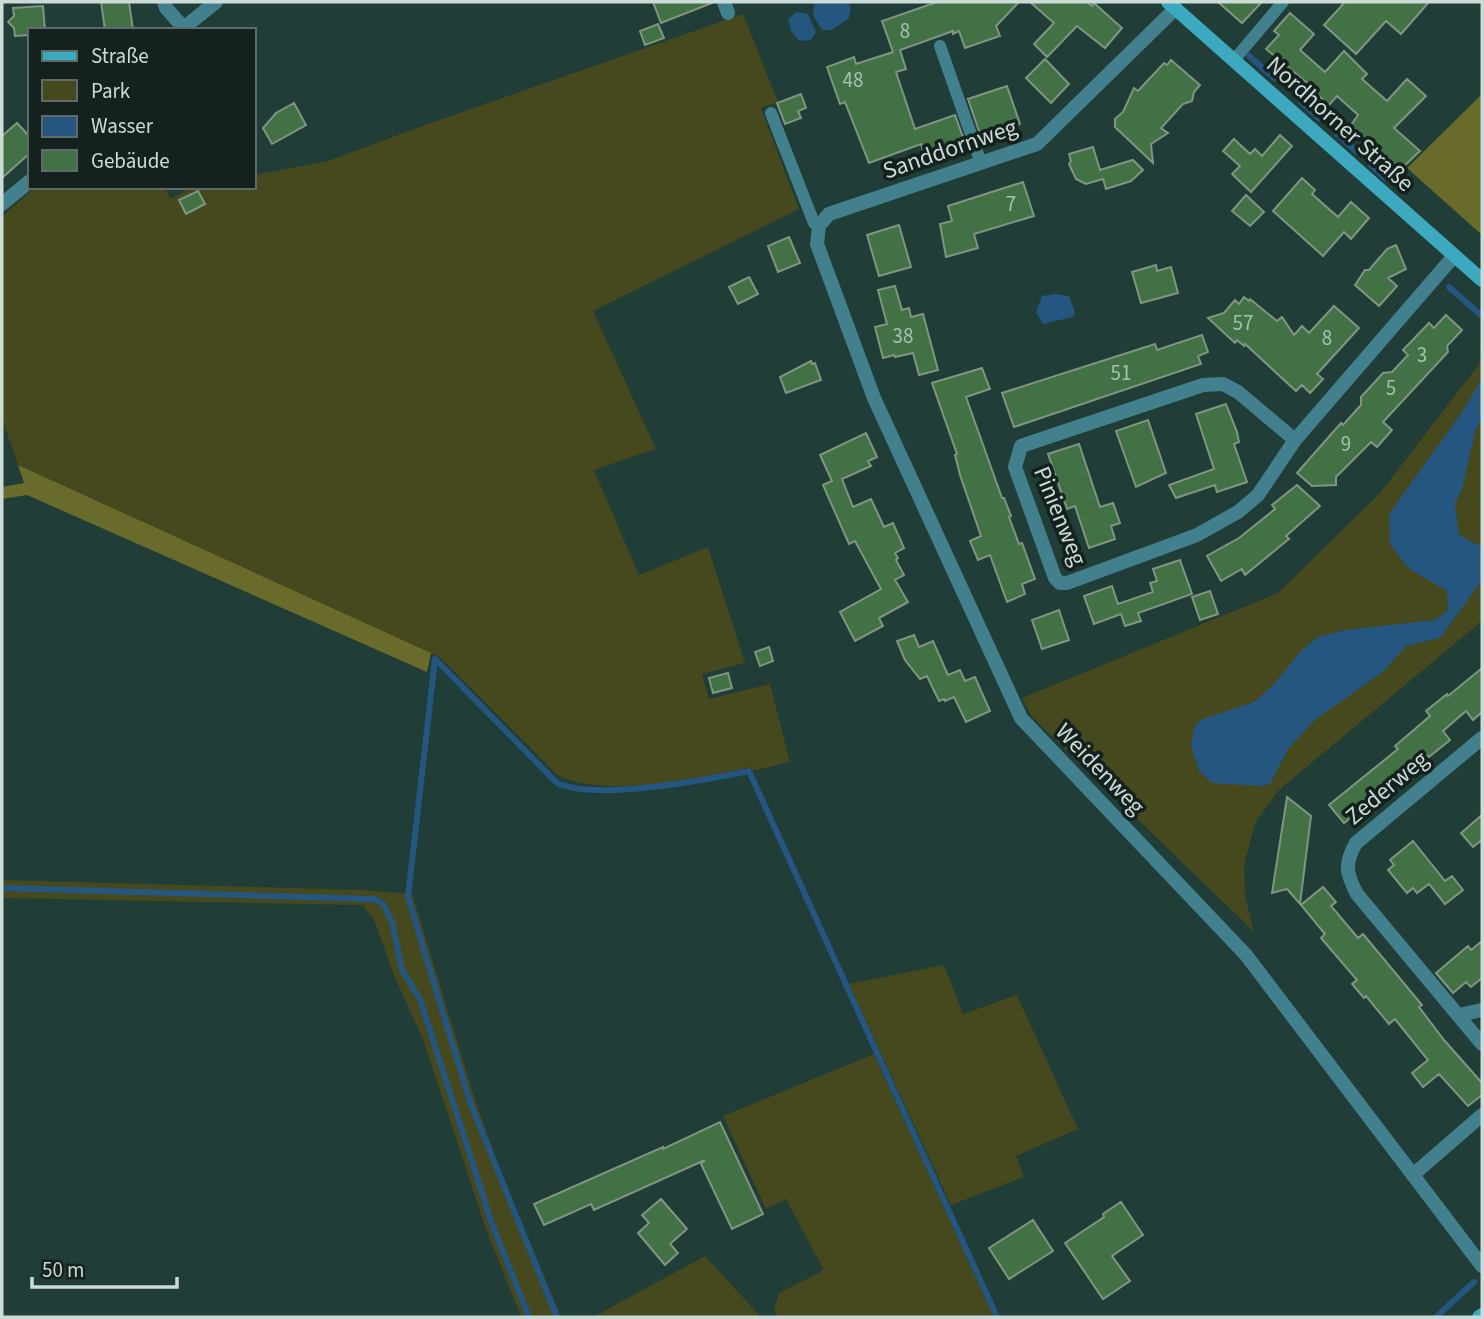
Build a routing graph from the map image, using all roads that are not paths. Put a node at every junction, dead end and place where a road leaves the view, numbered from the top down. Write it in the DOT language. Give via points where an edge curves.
graph roads {
  1 [pos="164,2"];
  2 [pos="216,2"];
  3 [pos="1283,2"];
  4 [pos="1171,4"];
  5 [pos="181,28"];
  6 [pos="183,28"];
  7 [pos="940,47"];
  8 [pos="1234,61"];
  9 [pos="771,113"];
  10 [pos="981,163"];
  11 [pos="28,183"];
  12 [pos="2,205"];
  13 [pos="819,226"];
  14 [pos="1454,256"];
  15 [pos="1482,280"];
  16 [pos="1296,440"];
  17 [pos="1482,738"];
  18 [pos="1482,1010"];
  19 [pos="1459,1015"];
  20 [pos="1482,1044"];
  21 [pos="1482,1115"];
  22 [pos="1413,1174"];
  23 [pos="1482,1266"];
  1 -- 5 [label="street"];
  2 -- 6 [label="street"];
  3 -- 8 [label="lane"];
  4 -- 8 [label="street, Nordhorner Straße"];
  4 -- 10 [label="street, Sanddornweg" via="1037,144"];
  7 -- 10 [label="lane"];
  8 -- 14 [label="street, Nordhorner Straße"];
  9 -- 13 [label="lane"];
  10 -- 13 [label="street, Sanddornweg" via="829,214"];
  11 -- 12 [label="street"];
  13 -- 22 [label="street, Weidenweg" via="817,244 874,398 1021,718 1246,956"];
  14 -- 15 [label="street, Nordhorner Straße"];
  14 -- 16 [label="street, Pinienweg"];
  16 -- 16 [label="street, Pinienweg" via="1258,495 1238,512 1197,535 1067,583 1055,578 1014,467 1021,446 1203,385 1223,384 1238,392"];
  17 -- 19 [label="street, Zederweg" via="1356,843 1348,858 1348,877 1357,894"];
  18 -- 19 [label="street"];
  19 -- 20 [label="street, Zederweg"];
  21 -- 22 [label="street"];
  22 -- 23 [label="street, Weidenweg"];
}
